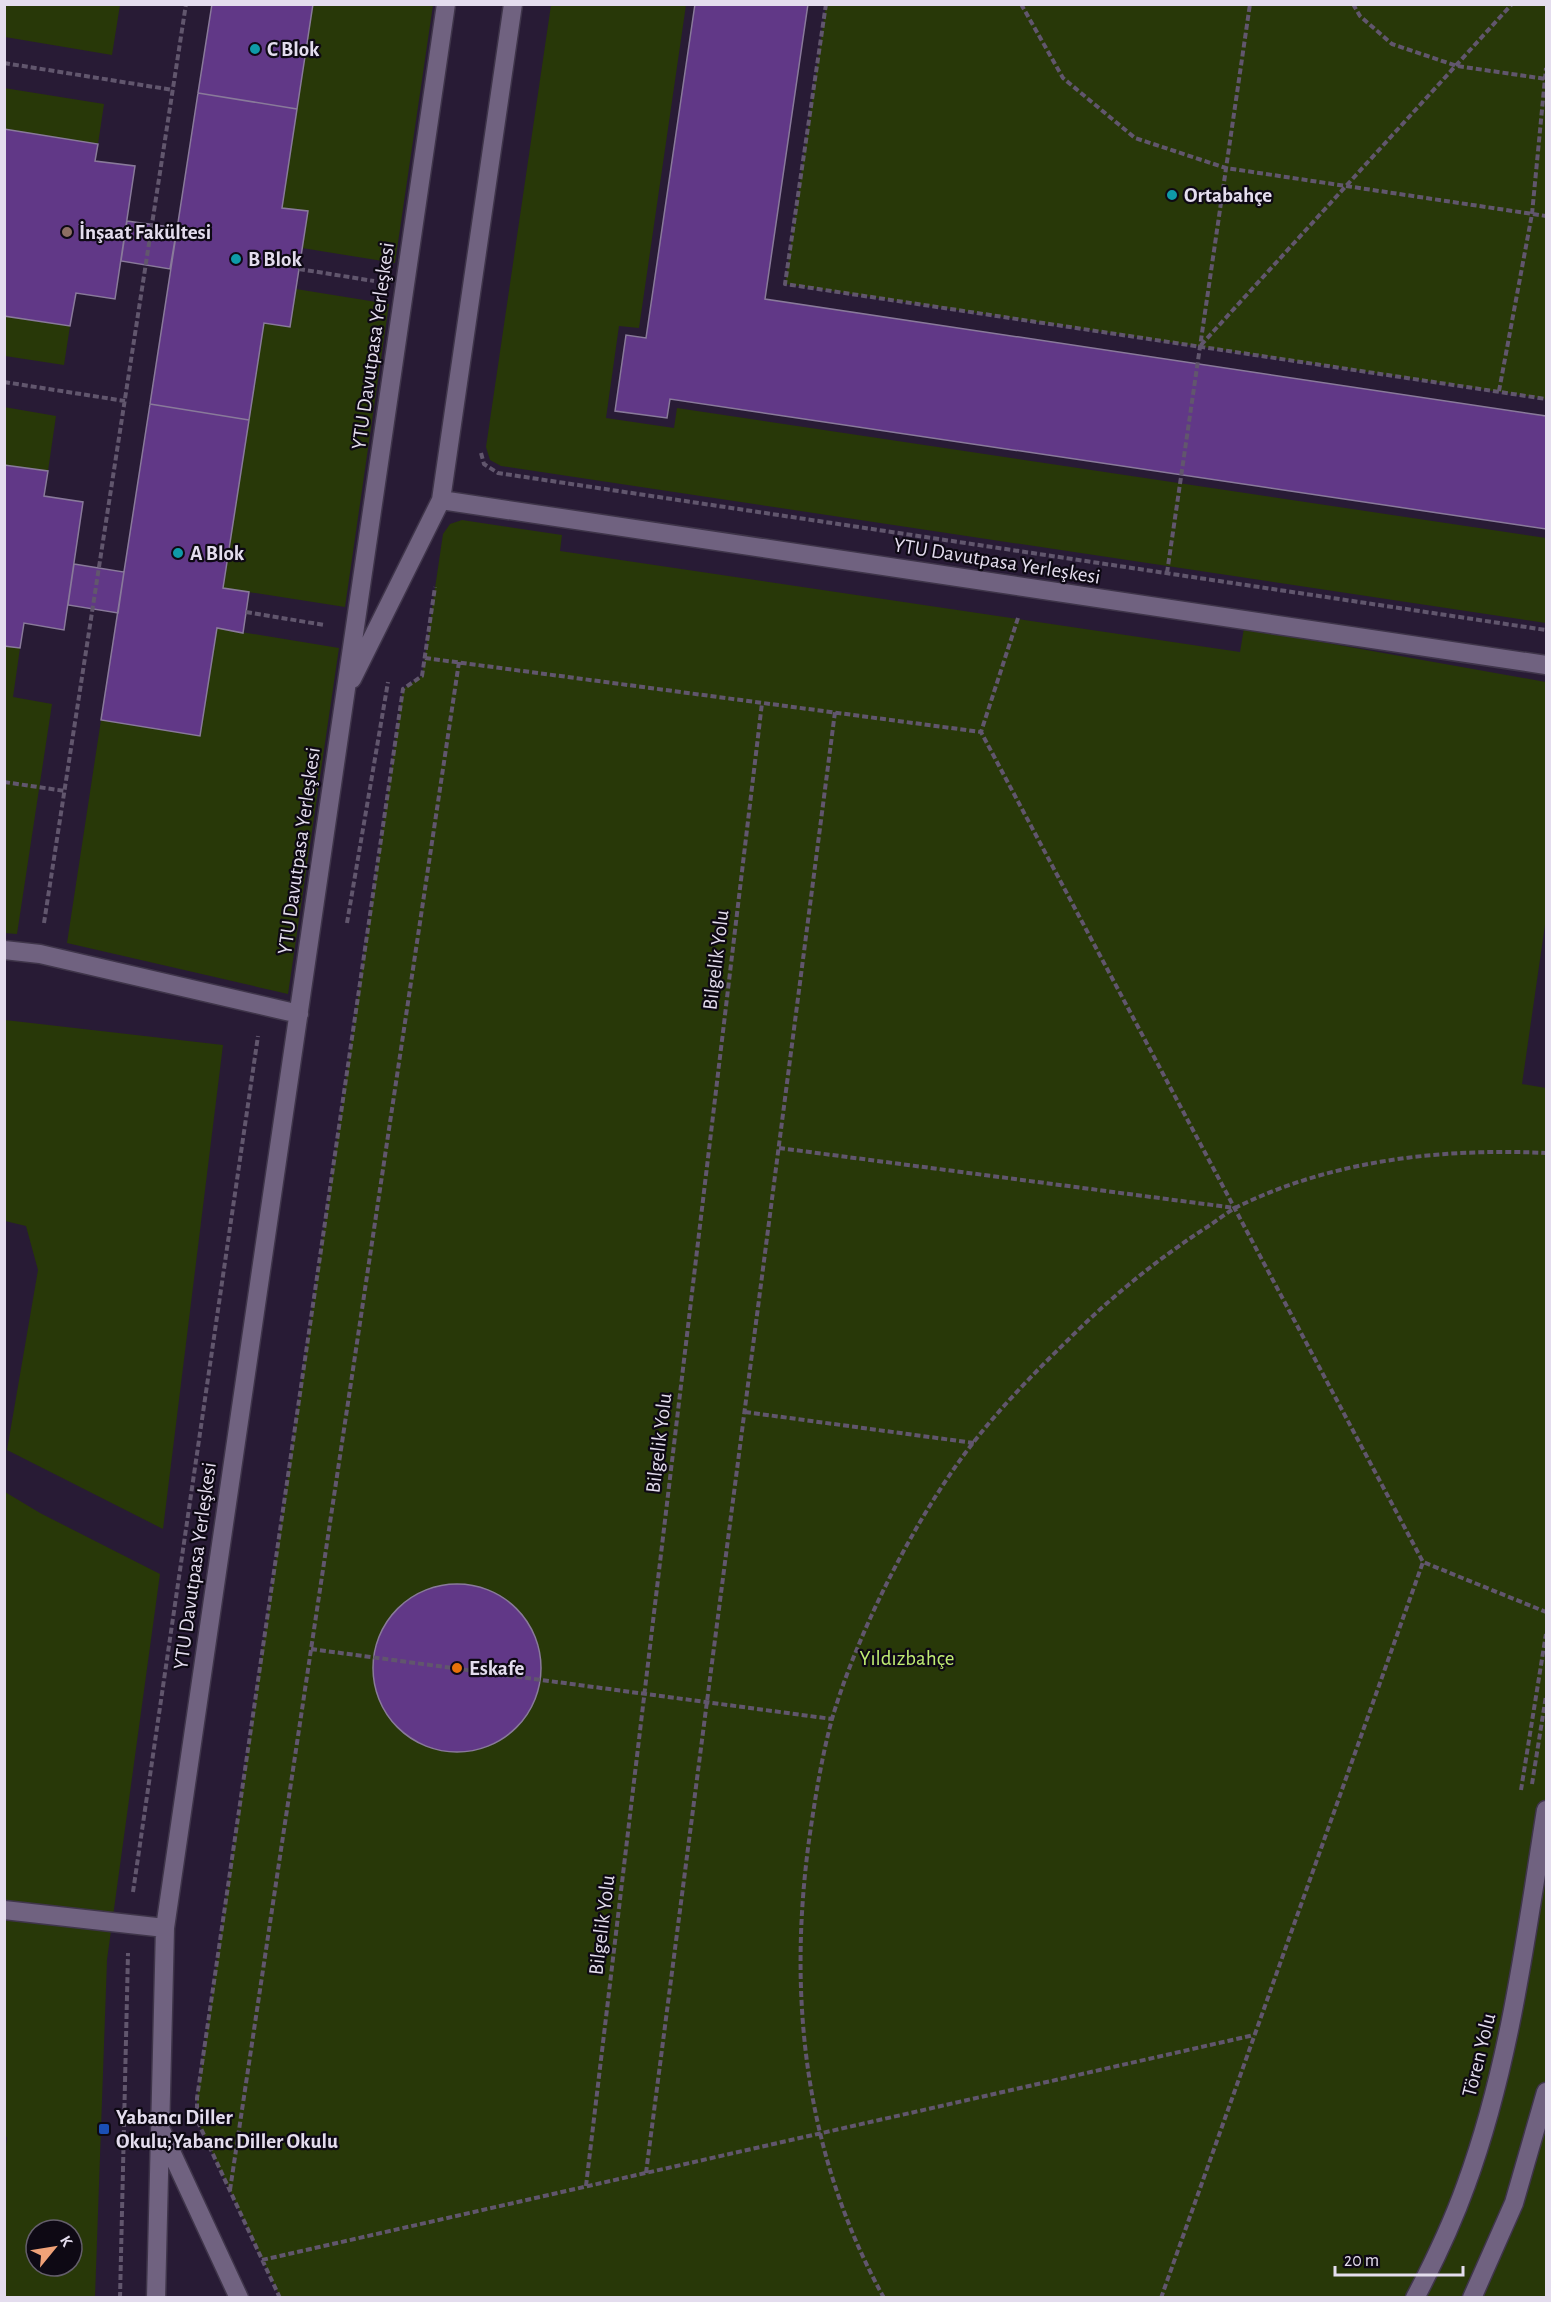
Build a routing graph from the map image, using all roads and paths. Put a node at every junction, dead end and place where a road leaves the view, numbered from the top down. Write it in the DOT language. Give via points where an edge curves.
graph roads {
  1 [pos="186,4"];
  2 [pos="446,4"];
  3 [pos="513,4"];
  4 [pos="826,4"];
  5 [pos="1021,4"];
  6 [pos="1250,4"];
  7 [pos="1353,4"];
  8 [pos="1512,4"];
  9 [pos="4,63"];
  10 [pos="1456,66"];
  11 [pos="1546,68"];
  12 [pos="1546,79"];
  13 [pos="173,90"];
  14 [pos="1226,168"];
  15 [pos="1346,186"];
  16 [pos="1532,214"];
  17 [pos="1546,216"];
  18 [pos="299,269"];
  19 [pos="404,286"];
  20 [pos="1200,347"];
  21 [pos="4,382"];
  22 [pos="1499,392"];
  23 [pos="1546,399"];
  24 [pos="125,400"];
  25 [pos="479,448"];
  26 [pos="570,484"];
  27 [pos="441,500"];
  28 [pos="565,519"];
  29 [pos="1167,573"];
  30 [pos="436,579"];
  31 [pos="1027,588"];
  32 [pos="246,612"];
  33 [pos="355,629"];
  34 [pos="1546,630"];
  35 [pos="425,658"];
  36 [pos="459,662"];
  37 [pos="1546,665"];
  38 [pos="391,673"];
  39 [pos="345,694"];
  40 [pos="762,703"];
  41 [pos="835,712"];
  42 [pos="981,732"];
  43 [pos="4,782"];
  44 [pos="65,791"];
  45 [pos="345,930"];
  46 [pos="4,950"];
  47 [pos="40,954"];
  48 [pos="299,1014"];
  49 [pos="779,1148"];
  50 [pos="1546,1153"];
  51 [pos="1235,1208"];
  52 [pos="745,1412"];
  53 [pos="974,1443"];
  54 [pos="1423,1562"];
  55 [pos="1546,1612"];
  56 [pos="1546,1634"];
  57 [pos="311,1649"];
  58 [pos="645,1693"];
  59 [pos="707,1702"];
  60 [pos="832,1719"];
  61 [pos="1520,1794"];
  62 [pos="1546,1810"];
  63 [pos="4,1910"];
  64 [pos="165,1928"];
  65 [pos="1254,2035"];
  66 [pos="1546,2092"];
  67 [pos="160,2128"];
  68 [pos="819,2134"];
  69 [pos="646,2173"];
  70 [pos="586,2187"];
  71 [pos="230,2190"];
  72 [pos="262,2260"];
  73 [pos="156,2298"];
  74 [pos="239,2298"];
  75 [pos="280,2298"];
  76 [pos="884,2298"];
  77 [pos="1161,2298"];
  78 [pos="1415,2298"];
  79 [pos="1472,2298"];
  1 -- 13 [label="path"];
  2 -- 19 [label="street, YTU Davutpasa Yerleşkesi"];
  3 -- 27 [label="street, YTU Davutpasa Yerleşkesi"];
  4 -- 20 [label="path" via="785,284"];
  5 -- 14 [label="path" via="1064,78 1135,138"];
  6 -- 14 [label="path"];
  7 -- 10 [label="path" via="1359,16 1392,44"];
  8 -- 10 [label="path"];
  9 -- 13 [label="path"];
  10 -- 12 [label="path"];
  10 -- 15 [label="path"];
  11 -- 12 [label="path"];
  12 -- 16 [label="path"];
  13 -- 24 [label="path"];
  14 -- 15 [label="path"];
  14 -- 20 [label="path"];
  15 -- 16 [label="path"];
  15 -- 20 [label="path"];
  16 -- 17 [label="path"];
  16 -- 22 [label="path"];
  18 -- 19 [label="path"];
  19 -- 33 [label="street, YTU Davutpasa Yerleşkesi"];
  20 -- 22 [label="path"];
  20 -- 29 [label="path"];
  21 -- 24 [label="path"];
  22 -- 23 [label="path"];
  24 -- 44 [label="path"];
  25 -- 26 [label="path" via="484,464 498,473"];
  26 -- 28 [label="path"];
  26 -- 29 [label="path"];
  27 -- 28 [label="street, YTU Davutpasa Yerleşkesi"];
  27 -- 39 [label="street, YTU Davutpasa Yerleşkesi"];
  28 -- 31 [label="street, YTU Davutpasa Yerleşkesi"];
  29 -- 34 [label="path"];
  30 -- 35 [label="path"];
  31 -- 37 [label="street, YTU Davutpasa Yerleşkesi"];
  31 -- 42 [label="path"];
  32 -- 33 [label="path"];
  33 -- 39 [label="street, YTU Davutpasa Yerleşkesi"];
  35 -- 36 [label="path"];
  35 -- 71 [label="path" via="422,676 403,689 197,2098 197,2120"];
  36 -- 40 [label="path"];
  36 -- 57 [label="path"];
  38 -- 45 [label="path"];
  39 -- 48 [label="street, YTU Davutpasa Yerleşkesi"];
  40 -- 41 [label="path"];
  40 -- 58 [label="path, Bilgelik Yolu"];
  41 -- 42 [label="path"];
  41 -- 49 [label="path"];
  42 -- 51 [label="path"];
  43 -- 44 [label="path"];
  44 -- 47 [label="path"];
  46 -- 47 [label="street"];
  47 -- 48 [label="street"];
  48 -- 64 [label="street, YTU Davutpasa Yerleşkesi"];
  49 -- 51 [label="path"];
  49 -- 52 [label="path"];
  50 -- 51 [label="path" via="1450,1154 1382,1161 1305,1179"];
  51 -- 53 [label="path" via="1182,1243 1088,1320"];
  51 -- 54 [label="path"];
  52 -- 53 [label="path"];
  52 -- 59 [label="path"];
  53 -- 60 [label="path" via="921,1523 886,1586"];
  54 -- 55 [label="path"];
  54 -- 65 [label="path"];
  56 -- 61 [label="path"];
  57 -- 58 [label="path"];
  57 -- 71 [label="path"];
  58 -- 59 [label="path"];
  58 -- 70 [label="path, Bilgelik Yolu"];
  59 -- 60 [label="path"];
  59 -- 69 [label="path"];
  60 -- 68 [label="path" via="806,1858 801,1927 800,1997 806,2066"];
  62 -- 78 [label="street, Tören Yolu" via="1516,1997 1495,2088 1466,2186"];
  63 -- 64 [label="street"];
  64 -- 67 [label="street, YTU Davutpasa Yerleşkesi"];
  65 -- 68 [label="path"];
  65 -- 77 [label="path"];
  66 -- 79 [label="street" via="1514,2203"];
  67 -- 73 [label="street, YTU Davutpasa Yerleşkesi"];
  67 -- 74 [label="street, YTU Davutpasa Yerleşkesi"];
  68 -- 69 [label="path"];
  68 -- 76 [label="path" via="838,2198 863,2260"];
  69 -- 70 [label="path"];
  70 -- 72 [label="path"];
  71 -- 72 [label="path"];
  72 -- 75 [label="path"];
}
